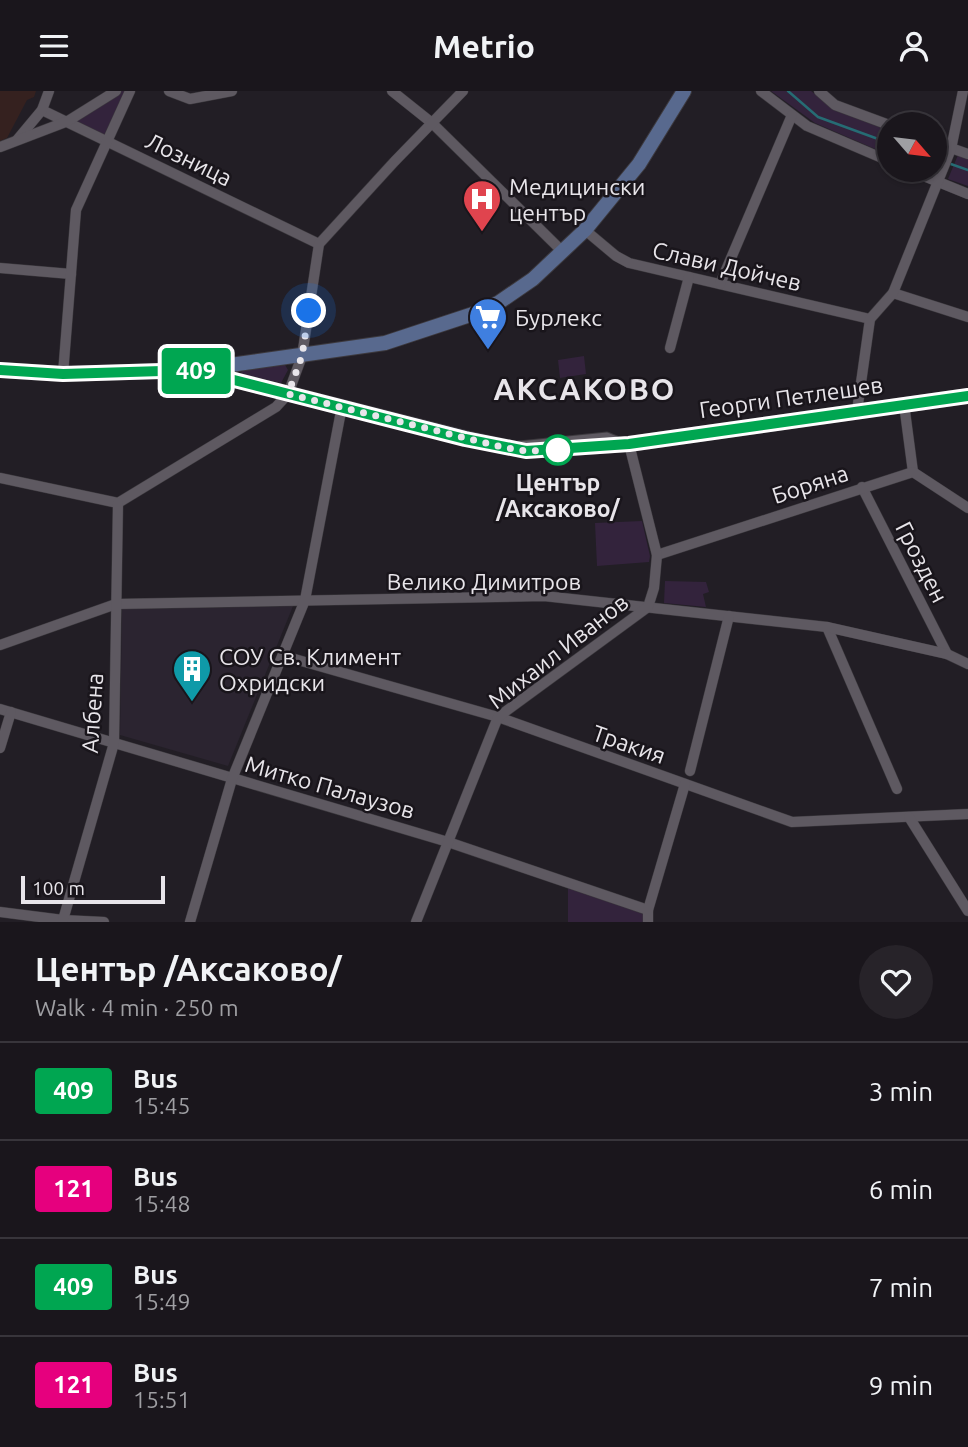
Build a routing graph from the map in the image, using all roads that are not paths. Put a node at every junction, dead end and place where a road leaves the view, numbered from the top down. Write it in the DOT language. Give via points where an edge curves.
graph roads {
  1 [pos="49,91"];
  2 [pos="116,91"];
  3 [pos="130,91"];
  4 [pos="169,91"];
  5 [pos="232,91"];
  6 [pos="392,91"];
  7 [pos="463,91"];
  8 [pos="684,91"];
  9 [pos="761,91"];
  10 [pos="819,91"];
  11 [pos="963,91"];
  12 [pos="42,110"];
  13 [pos="792,115"];
  14 [pos="877,120"];
  15 [pos="68,121"];
  16 [pos="432,123"];
  17 [pos="16,141"];
  18 [pos="107,141"];
  19 [pos="0,147"];
  20 [pos="947,147"];
  21 [pos="951,149"];
  22 [pos="968,153"];
  23 [pos="877,156"];
  24 [pos="947,158"];
  25 [pos="937,182"];
  26 [pos="968,194"];
  27 [pos="584,230"];
  28 [pos="319,244"];
  29 [pos="563,252"];
  30 [pos="0,268"];
  31 [pos="71,274"];
  32 [pos="689,277"];
  33 [pos="720,284"];
  34 [pos="893,293"];
  35 [pos="968,317"];
  36 [pos="870,319"];
  37 [pos="670,348"];
  38 [pos="302,356"];
  39 [pos="0,370"];
  40 [pos="195,370"];
  41 [pos="63,374"];
  42 [pos="288,394"];
  43 [pos="968,396"];
  44 [pos="904,404"];
  45 [pos="342,406"];
  46 [pos="858,411"];
  47 [pos="630,446"];
  48 [pos="913,472"];
  49 [pos="0,478"];
  50 [pos="862,487"];
  51 [pos="118,503"];
  52 [pos="968,508"];
  53 [pos="657,555"];
  54 [pos="305,600"];
  55 [pos="117,604"];
  56 [pos="648,607"];
  57 [pos="729,616"];
  58 [pos="827,627"];
  59 [pos="0,645"];
  60 [pos="947,654"];
  61 [pos="284,656"];
  62 [pos="968,664"];
  63 [pos="0,709"];
  64 [pos="11,712"];
  65 [pos="498,717"];
  66 [pos="114,743"];
  67 [pos="0,748"];
  68 [pos="690,771"];
  69 [pos="232,779"];
  70 [pos="685,784"];
  71 [pos="897,789"];
  72 [pos="968,814"];
  73 [pos="909,817"];
  74 [pos="448,842"];
  75 [pos="648,910"];
  76 [pos="968,911"];
  77 [pos="0,912"];
  78 [pos="63,920"];
  79 [pos="104,922"];
  80 [pos="190,922"];
  81 [pos="416,922"];
  82 [pos="648,922"];
  1 -- 12 [label="street"];
  2 -- 15 [label="street"];
  3 -- 18 [label="street"];
  4 -- 5 [label="street" via="190,99"];
  6 -- 16 [label="street"];
  7 -- 16 [label="street"];
  8 -- 27 [label="main road" via="639,164"];
  9 -- 13 [label="street"];
  10 -- 14 [label="street" via="835,104"];
  11 -- 21 [label="street"];
  12 -- 15 [label="street, Лозница"];
  12 -- 17 [label="street"];
  13 -- 23 [label="street"];
  13 -- 33 [label="street"];
  15 -- 17 [label="street"];
  15 -- 18 [label="street, Лозница"];
  16 -- 28 [label="street"];
  16 -- 29 [label="street"];
  17 -- 19 [label="street"];
  18 -- 28 [label="street, Лозница"];
  18 -- 31 [label="street" via="76,211"];
  20 -- 21 [label="street"];
  21 -- 22 [label="street"];
  21 -- 24 [label="street"];
  25 -- 26 [label="street"];
  25 -- 34 [label="street"];
  27 -- 29 [label="main road"];
  27 -- 32 [label="street, Слави Дойчев" via="629,263"];
  28 -- 38 [label="street"];
  29 -- 38 [label="main road" via="516,292 473,314 385,343"];
  30 -- 31 [label="street"];
  31 -- 41 [label="street"];
  32 -- 33 [label="street, Слави Дойчев"];
  32 -- 37 [label="street"];
  33 -- 36 [label="street, Слави Дойчев"];
  34 -- 35 [label="street"];
  34 -- 36 [label="street"];
  36 -- 46 [label="street"];
  38 -- 40 [label="main road"];
  38 -- 42 [label="street"];
  39 -- 41 [label="main road, Георги Петлешев"];
  40 -- 41 [label="main road, Георги Петлешев"];
  40 -- 42 [label="main road, Георги Петлешев"];
  42 -- 45 [label="main road, Георги Петлешев"];
  42 -- 51 [label="street" via="276,407"];
  43 -- 44 [label="main road, Георги Петлешев"];
  44 -- 46 [label="main road, Георги Петлешев"];
  44 -- 48 [label="street"];
  45 -- 47 [label="main road, Георги Петлешев" via="526,451"];
  45 -- 54 [label="street"];
  46 -- 47 [label="main road, Георги Петлешев"];
  47 -- 53 [label="street, Михаил Иванов"];
  48 -- 50 [label="street, Боряна"];
  48 -- 52 [label="street"];
  49 -- 51 [label="street"];
  50 -- 53 [label="street, Боряна"];
  50 -- 60 [label="street, Грозден"];
  51 -- 55 [label="street, Албена"];
  53 -- 56 [label="street, Михаил Иванов"];
  54 -- 55 [label="street, Велико Димитров"];
  54 -- 56 [label="street, Велико Димитров" via="544,596"];
  54 -- 61 [label="street"];
  55 -- 59 [label="street, Велико Димитров"];
  55 -- 66 [label="street, Албена"];
  56 -- 57 [label="street, Велико Димитров"];
  56 -- 65 [label="street, Михаил Иванов"];
  57 -- 58 [label="street, Велико Димитров"];
  57 -- 68 [label="street"];
  58 -- 60 [label="street, Велико Димитров"];
  58 -- 71 [label="street"];
  60 -- 62 [label="street, Велико Димитров"];
  61 -- 65 [label="street, Тракия"];
  61 -- 69 [label="street"];
  63 -- 64 [label="street, Митко Палаузов"];
  64 -- 66 [label="street, Митко Палаузов"];
  64 -- 67 [label="street"];
  65 -- 70 [label="street, Тракия"];
  65 -- 74 [label="street, Михаил Иванов"];
  66 -- 69 [label="street, Митко Палаузов"];
  66 -- 78 [label="street, Албена"];
  69 -- 74 [label="street, Митко Палаузов"];
  69 -- 80 [label="street"];
  70 -- 73 [label="street, Тракия" via="792,822"];
  70 -- 75 [label="street"];
  72 -- 73 [label="street, Тракия"];
  73 -- 76 [label="street"];
  74 -- 75 [label="street, Митко Палаузов"];
  74 -- 81 [label="street, Михаил Иванов"];
  75 -- 82 [label="street"];
  77 -- 78 [label="street"];
  78 -- 79 [label="street"];
}
